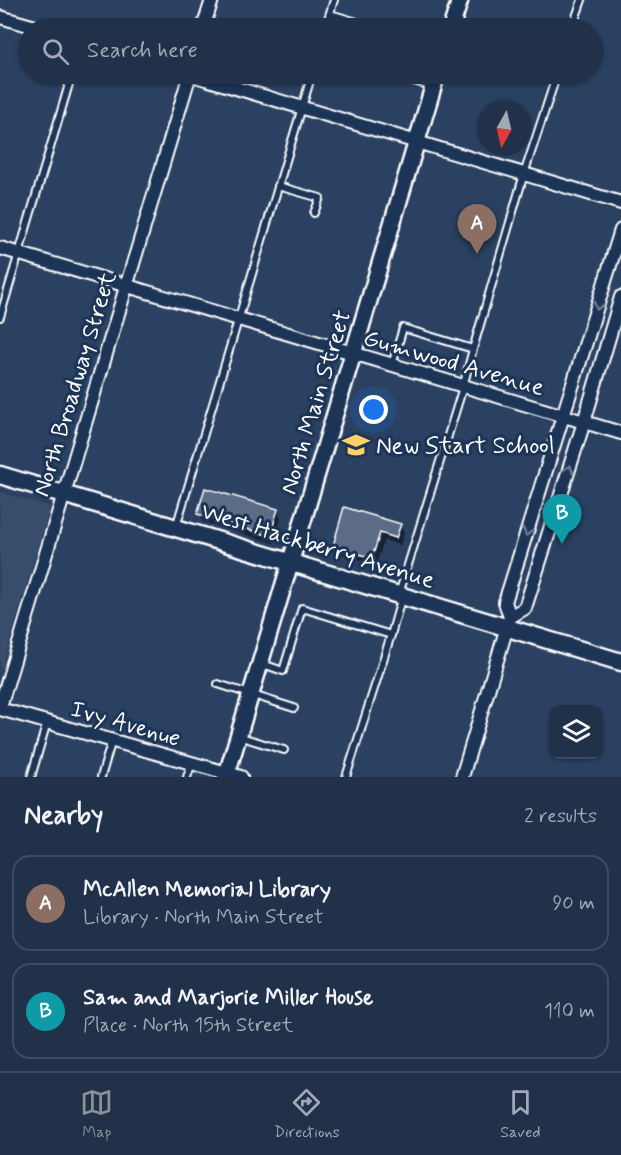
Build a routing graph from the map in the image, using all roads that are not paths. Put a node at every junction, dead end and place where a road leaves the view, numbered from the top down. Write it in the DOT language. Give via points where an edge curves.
graph roads {
  1 [pos="212,0"];
  2 [pos="334,0"];
  3 [pos="460,0"];
  4 [pos="582,0"];
  5 [pos="330,14"];
  6 [pos="0,17"];
  7 [pos="206,18"];
  8 [pos="329,18"];
  9 [pos="343,18"];
  10 [pos="454,18"];
  11 [pos="576,18"];
  12 [pos="18,22"];
  13 [pos="69,84"];
  14 [pos="187,84"];
  15 [pos="224,84"];
  16 [pos="309,84"];
  17 [pos="434,84"];
  18 [pos="554,84"];
  19 [pos="303,107"];
  20 [pos="417,142"];
  21 [pos="524,174"];
  22 [pos="278,186"];
  23 [pos="621,203"];
  24 [pos="315,213"];
  25 [pos="621,230"];
  26 [pos="0,248"];
  27 [pos="18,253"];
  28 [pos="126,286"];
  29 [pos="621,297"];
  30 [pos="0,317"];
  31 [pos="237,319"];
  32 [pos="472,350"];
  33 [pos="353,354"];
  34 [pos="392,365"];
  35 [pos="463,387"];
  36 [pos="564,416"];
  37 [pos="584,422"];
  38 [pos="621,433"];
  39 [pos="0,475"];
  40 [pos="63,493"];
  41 [pos="176,527"];
  42 [pos="290,562"];
  43 [pos="401,595"];
  44 [pos="508,622"];
  45 [pos="391,635"];
  46 [pos="620,659"];
  47 [pos="260,663"];
  48 [pos="218,684"];
  49 [pos="251,694"];
  50 [pos="0,708"];
  51 [pos="294,708"];
  52 [pos="47,722"];
  53 [pos="238,736"];
  54 [pos="112,740"];
  55 [pos="284,750"];
  56 [pos="192,763"];
  57 [pos="231,776"];
  58 [pos="31,777"];
  59 [pos="101,777"];
  60 [pos="188,777"];
  61 [pos="346,777"];
  62 [pos="462,777"];
  1 -- 7 [label="street"];
  2 -- 5 [label="lane"];
  3 -- 10 [label="street"];
  4 -- 11 [label="lane"];
  5 -- 8 [label="lane"];
  5 -- 9 [label="lane"];
  6 -- 12 [label="street"];
  13 -- 27 [label="lane"];
  14 -- 28 [label="street, North Broadway Street"];
  15 -- 19 [label="street"];
  16 -- 19 [label="lane"];
  17 -- 20 [label="street, North Main Street"];
  18 -- 21 [label="lane"];
  19 -- 20 [label="street"];
  19 -- 22 [label="lane"];
  20 -- 21 [label="street"];
  20 -- 33 [label="street, North Main Street"];
  21 -- 23 [label="street"];
  21 -- 32 [label="lane"];
  22 -- 24 [label="lane" via="320,198"];
  22 -- 31 [label="lane"];
  25 -- 36 [label="street, one-way"];
  26 -- 27 [label="street, Gumwood Avenue"];
  27 -- 28 [label="street, Gumwood Avenue"];
  27 -- 30 [label="lane"];
  28 -- 31 [label="street, Gumwood Avenue"];
  28 -- 40 [label="street, North Broadway Street"];
  29 -- 37 [label="street"];
  31 -- 33 [label="street, Gumwood Avenue"];
  31 -- 41 [label="lane"];
  32 -- 34 [label="lane" via="403,328"];
  32 -- 35 [label="lane"];
  33 -- 34 [label="street, Gumwood Avenue"];
  33 -- 42 [label="street, North Main Street"];
  34 -- 35 [label="street, Gumwood Avenue"];
  35 -- 36 [label="street, Gumwood Avenue"];
  35 -- 43 [label="lane"];
  36 -- 37 [label="street, Gumwood Avenue"];
  36 -- 44 [label="street, one-way" via="505,602"];
  37 -- 38 [label="street, Gumwood Avenue"];
  44 -- 37 [label="street, one-way" via="525,608"];
  39 -- 40 [label="main road, West Hackberry Avenue"];
  40 -- 41 [label="main road, West Hackberry Avenue"];
  40 -- 50 [label="street, North Broadway Street"];
  41 -- 42 [label="main road, West Hackberry Avenue"];
  42 -- 43 [label="main road, West Hackberry Avenue"];
  42 -- 47 [label="street, North Main Street"];
  43 -- 44 [label="main road, West Hackberry Avenue"];
  43 -- 45 [label="lane"];
  44 -- 46 [label="main road, West Hackberry Avenue"];
  44 -- 62 [label="street"];
  45 -- 47 [label="lane" via="302,608 283,670"];
  45 -- 61 [label="lane"];
  47 -- 49 [label="street, North Main Street"];
  48 -- 49 [label="lane"];
  49 -- 51 [label="lane"];
  49 -- 53 [label="street, North Main Street"];
  50 -- 52 [label="street, Ivy Avenue"];
  52 -- 54 [label="street, Ivy Avenue"];
  52 -- 58 [label="lane"];
  53 -- 55 [label="lane"];
  53 -- 57 [label="street, North Main Street"];
  54 -- 56 [label="street, Ivy Avenue"];
  54 -- 59 [label="lane"];
  56 -- 57 [label="street, Ivy Avenue"];
  56 -- 60 [label="lane"];
}
